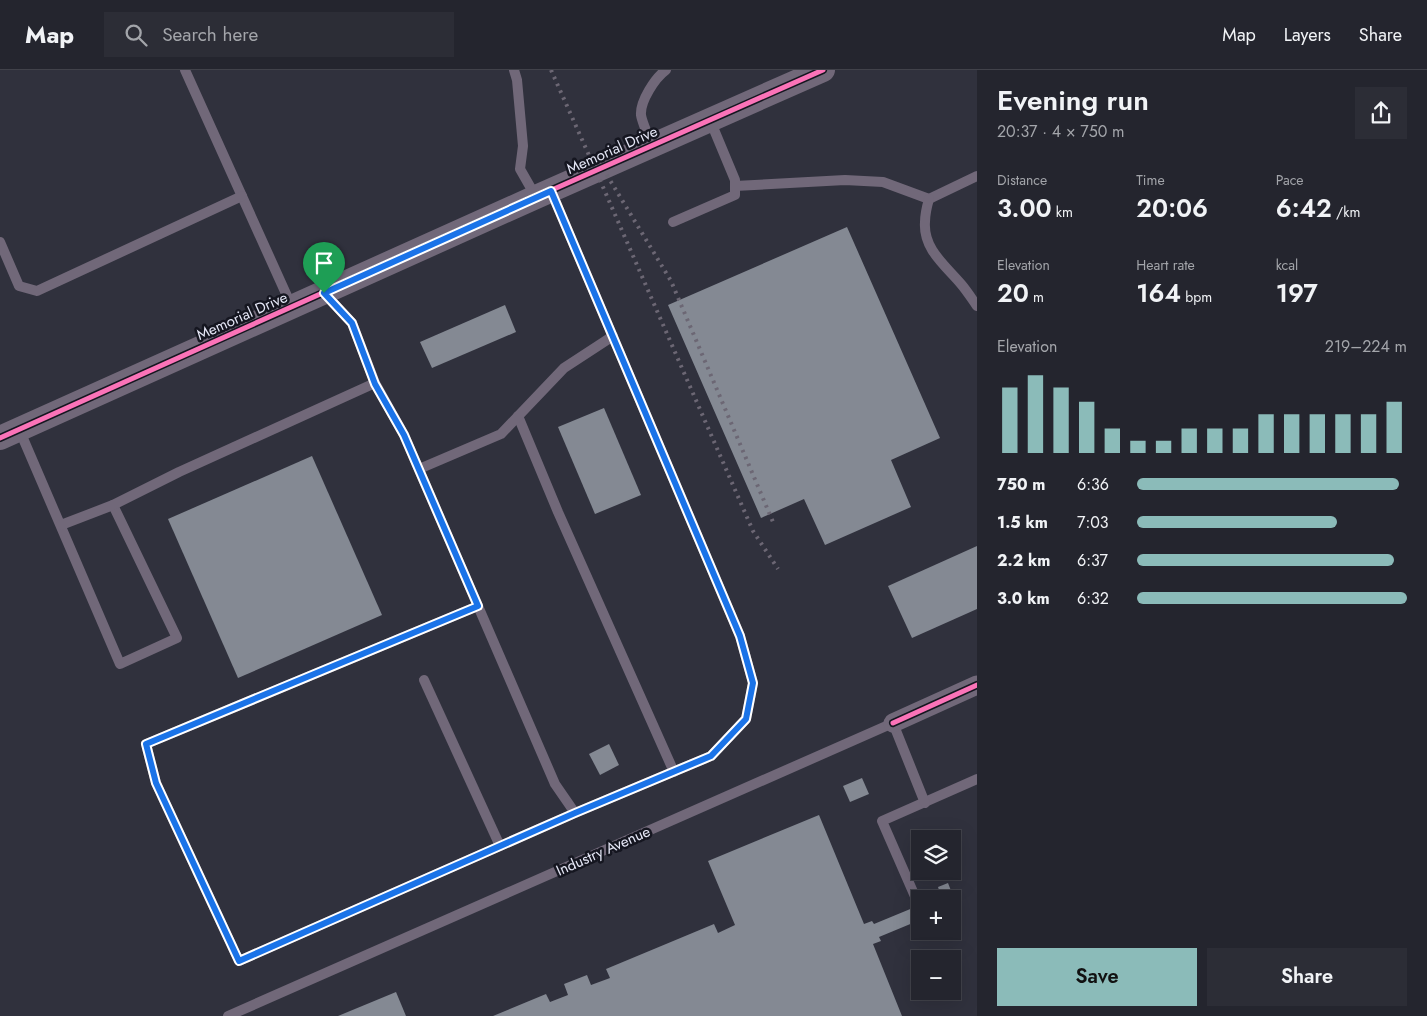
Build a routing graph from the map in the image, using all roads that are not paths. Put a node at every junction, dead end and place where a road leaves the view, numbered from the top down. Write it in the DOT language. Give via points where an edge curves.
graph roads {
  1 [pos="185,70"];
  2 [pos="514,70"];
  3 [pos="666,70"];
  4 [pos="823,70"];
  5 [pos="710,120"];
  6 [pos="652,146"];
  7 [pos="977,176"];
  8 [pos="735,186"];
  9 [pos="544,194"];
  10 [pos="242,196"];
  11 [pos="929,199"];
  12 [pos="674,222"];
  13 [pos="0,242"];
  14 [pos="324,293"];
  15 [pos="977,306"];
  16 [pos="292,308"];
  17 [pos="613,336"];
  18 [pos="375,384"];
  19 [pos="518,416"];
  20 [pos="10,433"];
  21 [pos="419,469"];
  22 [pos="113,505"];
  23 [pos="61,525"];
  24 [pos="478,606"];
  25 [pos="424,680"];
  26 [pos="977,685"];
  27 [pos="893,722"];
  28 [pos="674,772"];
  29 [pos="977,779"];
  30 [pos="925,803"];
  31 [pos="575,813"];
  32 [pos="500,846"];
  33 [pos="913,890"];
  34 [pos="228,1016"];
  1 -- 10 [label="lane"];
  2 -- 9 [label="lane" via="523,146 520,168"];
  3 -- 6 [label="lane" via="646,95 641,115"];
  4 -- 5 [label="street, Memorial Drive"];
  5 -- 6 [label="street, Memorial Drive"];
  5 -- 8 [label="lane"];
  6 -- 9 [label="street, Memorial Drive"];
  7 -- 11 [label="lane"];
  8 -- 11 [label="lane" via="845,180 883,182"];
  8 -- 12 [label="lane" via="735,195"];
  9 -- 14 [label="street, Memorial Drive"];
  9 -- 17 [label="lane"];
  10 -- 13 [label="lane" via="37,291 19,286"];
  10 -- 16 [label="lane"];
  11 -- 15 [label="lane" via="924,222 928,242"];
  14 -- 16 [label="street, Memorial Drive"];
  14 -- 18 [label="lane" via="352,323"];
  16 -- 20 [label="street, Memorial Drive"];
  17 -- 19 [label="lane" via="564,368"];
  17 -- 28 [label="lane" via="740,636 753,683 746,719 711,756"];
  18 -- 21 [label="lane"];
  18 -- 22 [label="lane"];
  19 -- 21 [label="lane" via="501,434"];
  19 -- 28 [label="lane"];
  20 -- 23 [label="lane"];
  21 -- 24 [label="lane"];
  22 -- 23 [label="lane"];
  22 -- 23 [label="lane" via="176,638 120,664"];
  24 -- 31 [label="lane" via="555,784"];
  24 -- 32 [label="lane" via="146,744 156,783 239,961"];
  25 -- 32 [label="lane"];
  26 -- 27 [label="street, Industry Avenue"];
  27 -- 30 [label="lane"];
  27 -- 34 [label="lane, Industry Avenue"];
  28 -- 31 [label="lane"];
  29 -- 30 [label="lane"];
  30 -- 33 [label="lane" via="882,821"];
  31 -- 32 [label="lane"];
}
